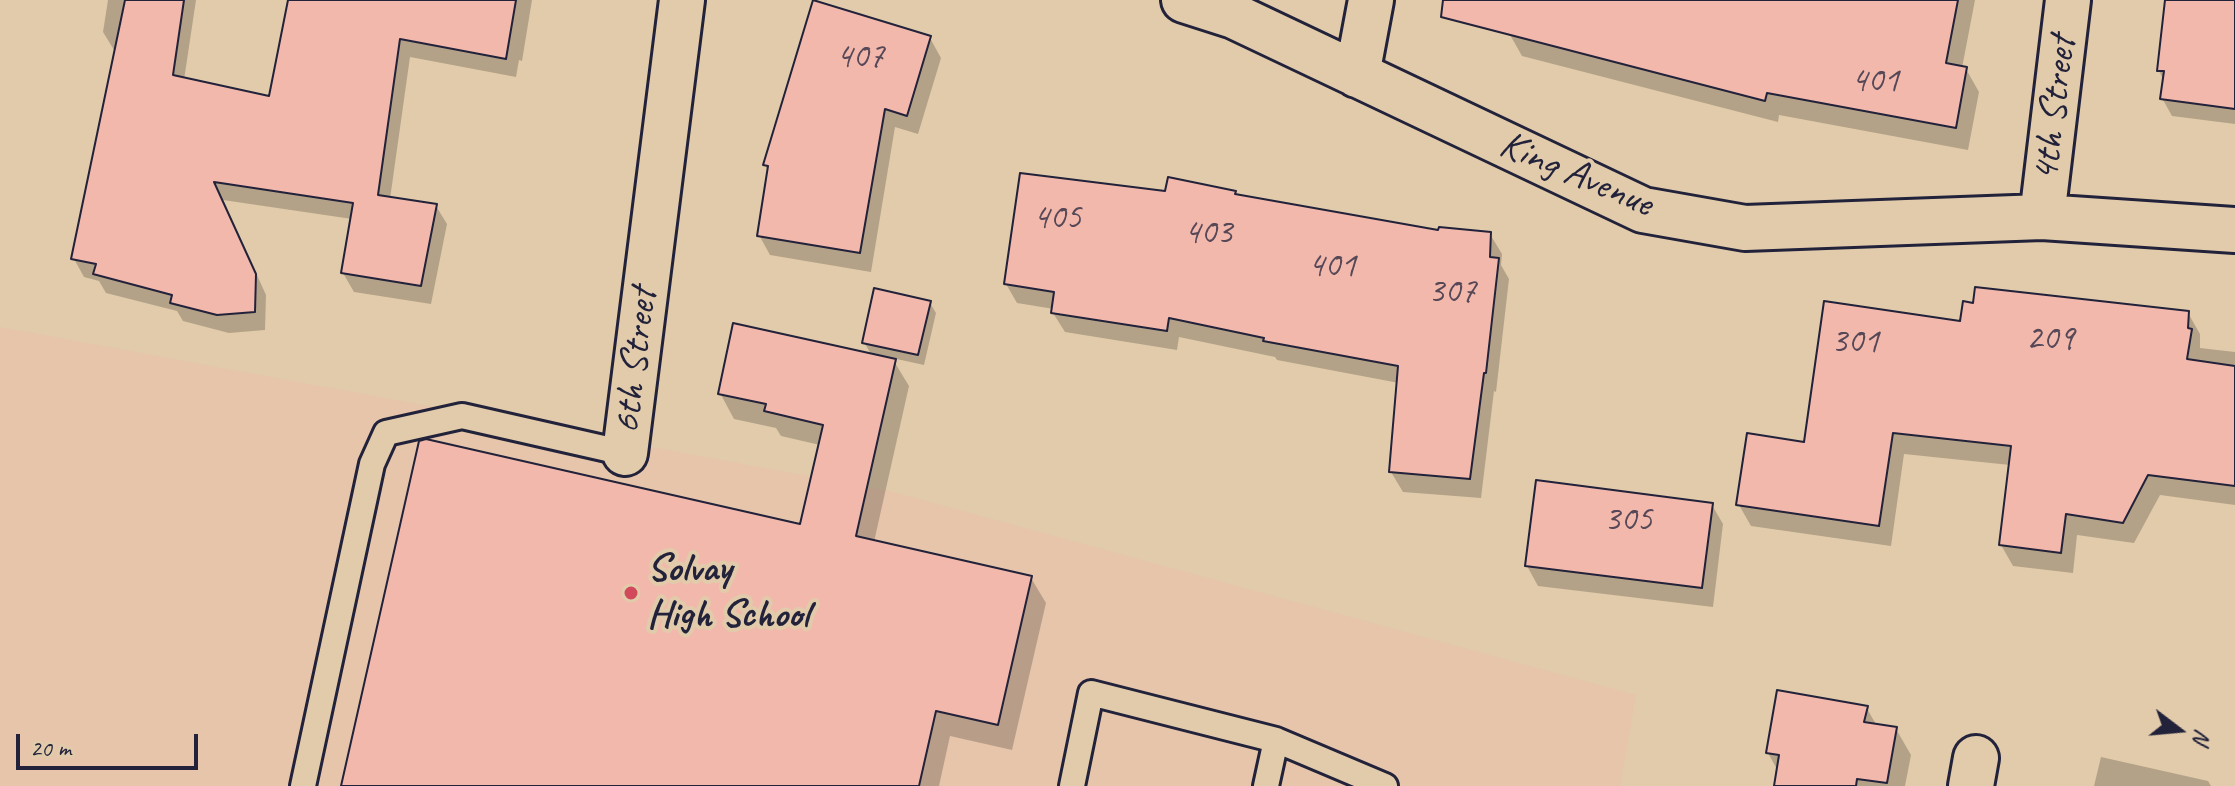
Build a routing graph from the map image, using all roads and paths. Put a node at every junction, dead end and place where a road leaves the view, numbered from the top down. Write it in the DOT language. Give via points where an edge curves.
graph roads {
  1 [pos="682,0"];
  2 [pos="1184,0"];
  3 [pos="1371,0"];
  4 [pos="2068,0"];
  5 [pos="1357,75"];
  6 [pos="2042,217"];
  7 [pos="2235,230"];
  8 [pos="625,453"];
  9 [pos="1276,740"];
  10 [pos="303,786"];
  11 [pos="1072,786"];
  12 [pos="1266,786"];
  13 [pos="1385,786"];
  1 -- 8 [label="street, 6th Street"];
  2 -- 5 [label="street, King Avenue" via="1234,16"];
  3 -- 5 [label="street"];
  4 -- 6 [label="street, 4th Street"];
  5 -- 6 [label="street, King Avenue" via="1643,210 1745,228"];
  6 -- 7 [label="street, King Avenue"];
  8 -- 10 [label="lane, 6th Street" via="462,416 386,433 372,464"];
  9 -- 11 [label="lane" via="1091,693"];
  9 -- 12 [label="lane"];
  9 -- 13 [label="lane"];
}
